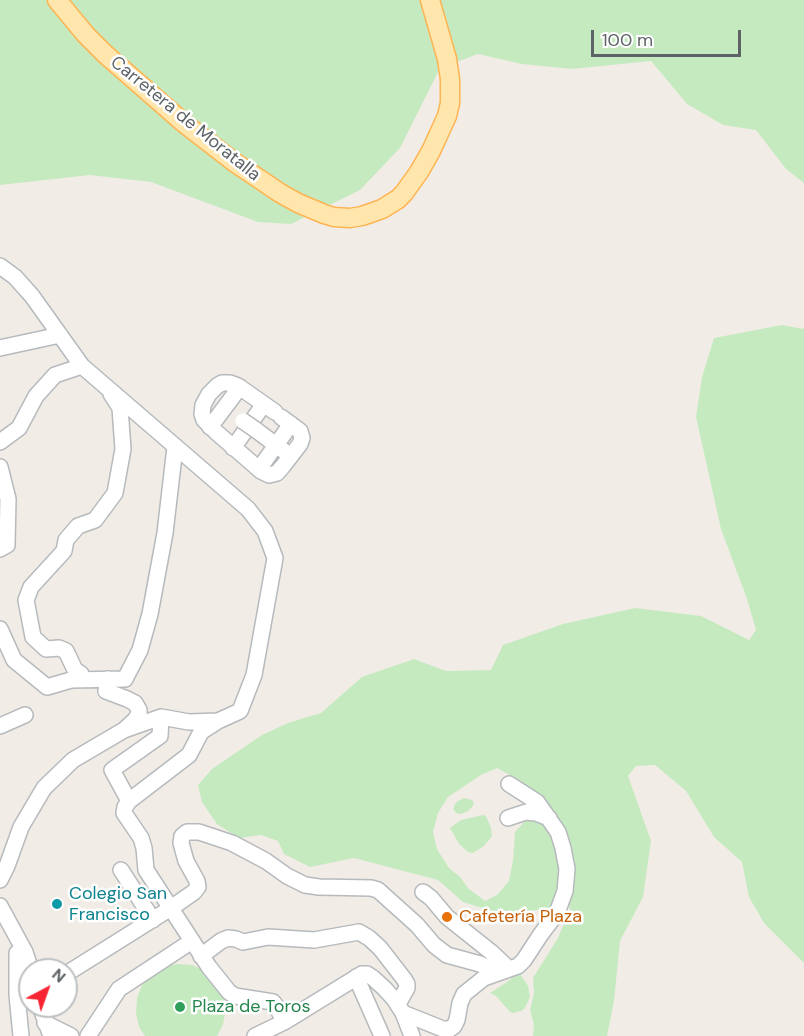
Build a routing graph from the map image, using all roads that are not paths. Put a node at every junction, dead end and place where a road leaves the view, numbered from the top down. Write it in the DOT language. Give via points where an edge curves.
graph roads {
  1 [pos="57,0"];
  2 [pos="430,0"];
  3 [pos="0,266"];
  4 [pos="60,335"];
  5 [pos="0,348"];
  6 [pos="82,366"];
  7 [pos="104,385"];
  8 [pos="240,387"];
  9 [pos="208,396"];
  10 [pos="224,408"];
  11 [pos="278,414"];
  12 [pos="210,427"];
  13 [pos="0,442"];
  14 [pos="276,445"];
  15 [pos="175,447"];
  16 [pos="233,448"];
  17 [pos="291,456"];
  18 [pos="0,467"];
  19 [pos="259,469"];
  20 [pos="0,549"];
  21 [pos="0,629"];
  22 [pos="108,679"];
  23 [pos="83,680"];
  24 [pos="25,715"];
  25 [pos="161,717"];
  26 [pos="218,722"];
  27 [pos="0,726"];
  28 [pos="124,730"];
  29 [pos="509,784"];
  30 [pos="129,801"];
  31 [pos="508,818"];
  32 [pos="549,818"];
  33 [pos="121,870"];
  34 [pos="0,880"];
  35 [pos="423,892"];
  36 [pos="0,906"];
  37 [pos="171,908"];
  38 [pos="153,920"];
  39 [pos="192,941"];
  40 [pos="25,952"];
  41 [pos="201,956"];
  42 [pos="27,958"];
  43 [pos="78,967"];
  44 [pos="503,971"];
  45 [pos="356,977"];
  46 [pos="400,1009"];
  47 [pos="284,1022"];
  48 [pos="48,1029"];
  49 [pos="21,1036"];
  50 [pos="71,1036"];
  51 [pos="88,1036"];
  52 [pos="255,1036"];
  53 [pos="382,1036"];
  54 [pos="412,1036"];
  1 -- 2 [label="main road, Carretera de Moratalla" via="105,54 234,162 304,207 350,218 382,209 404,193 431,151 447,116 450,79"];
  3 -- 4 [label="street" via="32,296"];
  4 -- 5 [label="street"];
  4 -- 6 [label="street"];
  6 -- 7 [label="street"];
  6 -- 13 [label="street" via="55,375 36,396 19,428"];
  7 -- 15 [label="street"];
  7 -- 23 [label="street" via="120,408 123,449 115,493 95,520 78,526 66,540 64,551 31,587 27,600 33,637 46,649 66,651"];
  8 -- 9 [label="street" via="222,383"];
  8 -- 10 [label="street"];
  8 -- 11 [label="street"];
  9 -- 10 [label="street"];
  9 -- 12 [label="street" via="202,414"];
  10 -- 12 [label="street"];
  10 -- 14 [label="street, bridge"];
  11 -- 14 [label="street"];
  11 -- 16 [label="street"];
  11 -- 17 [label="street" via="300,431 302,438"];
  12 -- 16 [label="street"];
  14 -- 17 [label="street"];
  14 -- 19 [label="street"];
  15 -- 22 [label="street" via="165,533 140,650 125,679"];
  15 -- 26 [label="street" via="248,509 265,531 275,558 254,675 240,711"];
  16 -- 19 [label="street"];
  17 -- 19 [label="street" via="277,473 269,475"];
  18 -- 20 [label="street" via="8,510 7,545"];
  21 -- 23 [label="street" via="14,660 47,687"];
  22 -- 23 [label="street"];
  22 -- 28 [label="street" via="106,691 135,703 138,710 135,720"];
  24 -- 27 [label="street"];
  25 -- 26 [label="street"];
  25 -- 28 [label="street"];
  25 -- 30 [label="street" via="160,736 112,770"];
  26 -- 30 [label="street" via="201,732 189,755"];
  28 -- 34 [label="street" via="73,760 44,788 21,827"];
  29 -- 32 [label="street" via="537,802"];
  30 -- 37 [label="street" via="124,813 141,838 146,870"];
  31 -- 32 [label="street" via="526,812"];
  32 -- 44 [label="street" via="563,848 567,869 565,891 557,914 524,960"];
  33 -- 38 [label="street"];
  35 -- 44 [label="street" via="447,917 491,951"];
  36 -- 40 [label="street"];
  37 -- 38 [label="street"];
  37 -- 39 [label="street"];
  37 -- 44 [label="street" via="198,887 181,843 187,832 199,832 232,843 305,885 378,890 447,955"];
  38 -- 43 [label="street"];
  39 -- 41 [label="street"];
  39 -- 51 [label="street" via="118,989"];
  40 -- 42 [label="street"];
  40 -- 49 [label="street" via="17,953 16,995"];
  41 -- 46 [label="street" via="228,938 243,942 268,937 314,939 360,932 380,948 407,984"];
  41 -- 47 [label="street" via="229,992 273,1002"];
  44 -- 46 [label="street" via="484,978 464,994 457,1020 450,1029"];
  45 -- 46 [label="street" via="367,974 373,978"];
  45 -- 47 [label="street"];
  45 -- 53 [label="street"];
  46 -- 54 [label="street"];
  47 -- 52 [label="street"];
  48 -- 50 [label="street"];
}
